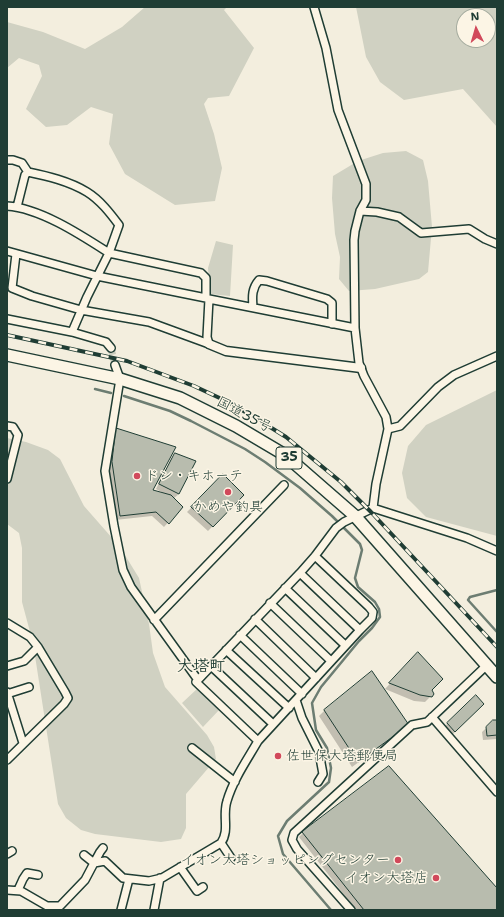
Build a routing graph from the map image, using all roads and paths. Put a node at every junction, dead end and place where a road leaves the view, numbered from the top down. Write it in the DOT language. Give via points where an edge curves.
graph roads {
  1 [pos="314,7"];
  2 [pos="7,160"];
  3 [pos="28,172"];
  4 [pos="7,206"];
  5 [pos="17,207"];
  6 [pos="360,211"];
  7 [pos="497,244"];
  8 [pos="7,251"];
  9 [pos="109,253"];
  10 [pos="16,254"];
  11 [pos="97,276"];
  12 [pos="10,288"];
  13 [pos="208,298"];
  14 [pos="253,307"];
  15 [pos="81,310"];
  16 [pos="7,319"];
  17 [pos="332,324"];
  18 [pos="355,328"];
  19 [pos="72,332"];
  20 [pos="209,344"];
  21 [pos="111,348"];
  22 [pos="7,355"];
  23 [pos="497,356"];
  24 [pos="115,365"];
  25 [pos="361,368"];
  26 [pos="120,379"];
  27 [pos="7,426"];
  28 [pos="388,429"];
  29 [pos="7,479"];
  30 [pos="284,485"];
  31 [pos="373,508"];
  32 [pos="355,516"];
  33 [pos="497,551"];
  34 [pos="315,556"];
  35 [pos="300,573"];
  36 [pos="285,588"];
  37 [pos="270,603"];
  38 [pos="255,619"];
  39 [pos="154,620"];
  40 [pos="7,623"];
  41 [pos="360,630"];
  42 [pos="240,635"];
  43 [pos="345,645"];
  44 [pos="38,647"];
  45 [pos="226,650"];
  46 [pos="331,661"];
  47 [pos="487,665"];
  48 [pos="7,666"];
  49 [pos="211,666"];
  50 [pos="497,677"];
  51 [pos="316,678"];
  52 [pos="198,680"];
  53 [pos="29,687"];
  54 [pos="7,693"];
  55 [pos="302,694"];
  56 [pos="296,700"];
  57 [pos="289,708"];
  58 [pos="432,718"];
  59 [pos="273,724"];
  60 [pos="258,741"];
  61 [pos="23,743"];
  62 [pos="192,748"];
  63 [pos="7,760"];
  64 [pos="236,782"];
  65 [pos="318,782"];
  66 [pos="497,792"];
  67 [pos="221,843"];
  68 [pos="103,848"];
  69 [pos="84,855"];
  70 [pos="231,858"];
  71 [pos="94,863"];
  72 [pos="180,867"];
  73 [pos="38,875"];
  74 [pos="160,878"];
  75 [pos="129,879"];
  76 [pos="7,890"];
  77 [pos="18,890"];
  78 [pos="198,891"];
  79 [pos="121,910"];
  80 [pos="154,910"];
  81 [pos="351,910"];
  1 -- 6 [label="street" via="326,48 338,110 366,184 366,200"];
  2 -- 3 [label="street" via="22,163"];
  3 -- 5 [label="street"];
  3 -- 9 [label="street" via="71,184 87,192 109,212 119,226"];
  4 -- 5 [label="street"];
  5 -- 9 [label="street" via="71,229"];
  6 -- 7 [label="street" via="399,217 421,233 469,229"];
  6 -- 18 [label="street" via="354,240"];
  8 -- 10 [label="street"];
  9 -- 11 [label="street"];
  9 -- 13 [label="street" via="201,273 206,278"];
  10 -- 11 [label="street"];
  10 -- 12 [label="street"];
  11 -- 13 [label="street"];
  11 -- 15 [label="street"];
  12 -- 15 [label="street"];
  13 -- 14 [label="street"];
  13 -- 20 [label="street"];
  14 -- 17 [label="street"];
  14 -- 17 [label="street" via="254,286 259,280 267,281 327,299 332,303"];
  15 -- 19 [label="street"];
  15 -- 20 [label="street" via="149,322"];
  16 -- 19 [label="street"];
  17 -- 18 [label="street"];
  18 -- 25 [label="street"];
  19 -- 21 [label="street" via="106,342"];
  20 -- 25 [label="street" via="226,351"];
  22 -- 26 [label="highway, 国道35号 / 35"];
  23 -- 28 [label="street" via="454,376 438,387 400,426"];
  24 -- 26 [label="street"];
  25 -- 28 [label="street" via="386,418"];
  26 -- 32 [label="highway, 国道35号 / 35" via="180,398 236,426 285,455"];
  26 -- 39 [label="street" via="105,471 123,570 131,587"];
  27 -- 29 [label="street" via="13,427 18,435"];
  28 -- 31 [label="street"];
  30 -- 39 [label="street"];
  31 -- 32 [label="street"];
  31 -- 33 [label="street" via="467,538"];
  32 -- 34 [label="street" via="336,528"];
  32 -- 47 [label="highway, 国道35号 / 35"];
  34 -- 35 [label="street"];
  34 -- 41 [label="street" via="370,607 373,612 372,618"];
  35 -- 36 [label="street"];
  35 -- 41 [label="street"];
  36 -- 37 [label="street"];
  36 -- 43 [label="street"];
  37 -- 38 [label="street"];
  37 -- 46 [label="street"];
  38 -- 42 [label="street"];
  38 -- 51 [label="street"];
  39 -- 52 [label="street"];
  40 -- 44 [label="street" via="30,637"];
  41 -- 43 [label="street"];
  42 -- 45 [label="street"];
  42 -- 55 [label="street"];
  43 -- 46 [label="street"];
  44 -- 48 [label="street" via="24,661"];
  44 -- 61 [label="street" via="68,698"];
  45 -- 49 [label="street"];
  45 -- 57 [label="street"];
  46 -- 51 [label="street"];
  47 -- 50 [label="highway, 国道35号 / 35"];
  47 -- 58 [label="street"];
  49 -- 52 [label="street"];
  49 -- 59 [label="street"];
  51 -- 55 [label="street"];
  52 -- 60 [label="street" via="196,682"];
  53 -- 54 [label="street"];
  54 -- 61 [label="street"];
  55 -- 56 [label="street"];
  56 -- 57 [label="street"];
  56 -- 65 [label="street" via="320,758 323,774"];
  57 -- 59 [label="street"];
  58 -- 66 [label="street"];
  58 -- 81 [label="street" via="427,722 412,725 294,833 292,840 297,848"];
  59 -- 60 [label="street"];
  60 -- 64 [label="street"];
  61 -- 63 [label="street"];
  62 -- 64 [label="street"];
  64 -- 67 [label="street" via="227,802 226,836"];
  67 -- 70 [label="street"];
  67 -- 72 [label="street"];
  68 -- 71 [label="street"];
  69 -- 71 [label="street"];
  71 -- 75 [label="street" via="105,862 122,878"];
  71 -- 77 [label="street" via="85,880 60,906 47,906"];
  72 -- 74 [label="street"];
  72 -- 78 [label="street"];
  73 -- 77 [label="street" via="27,873"];
  74 -- 75 [label="street" via="149,881"];
  74 -- 80 [label="street"];
  75 -- 79 [label="street"];
  76 -- 77 [label="street"];
}
